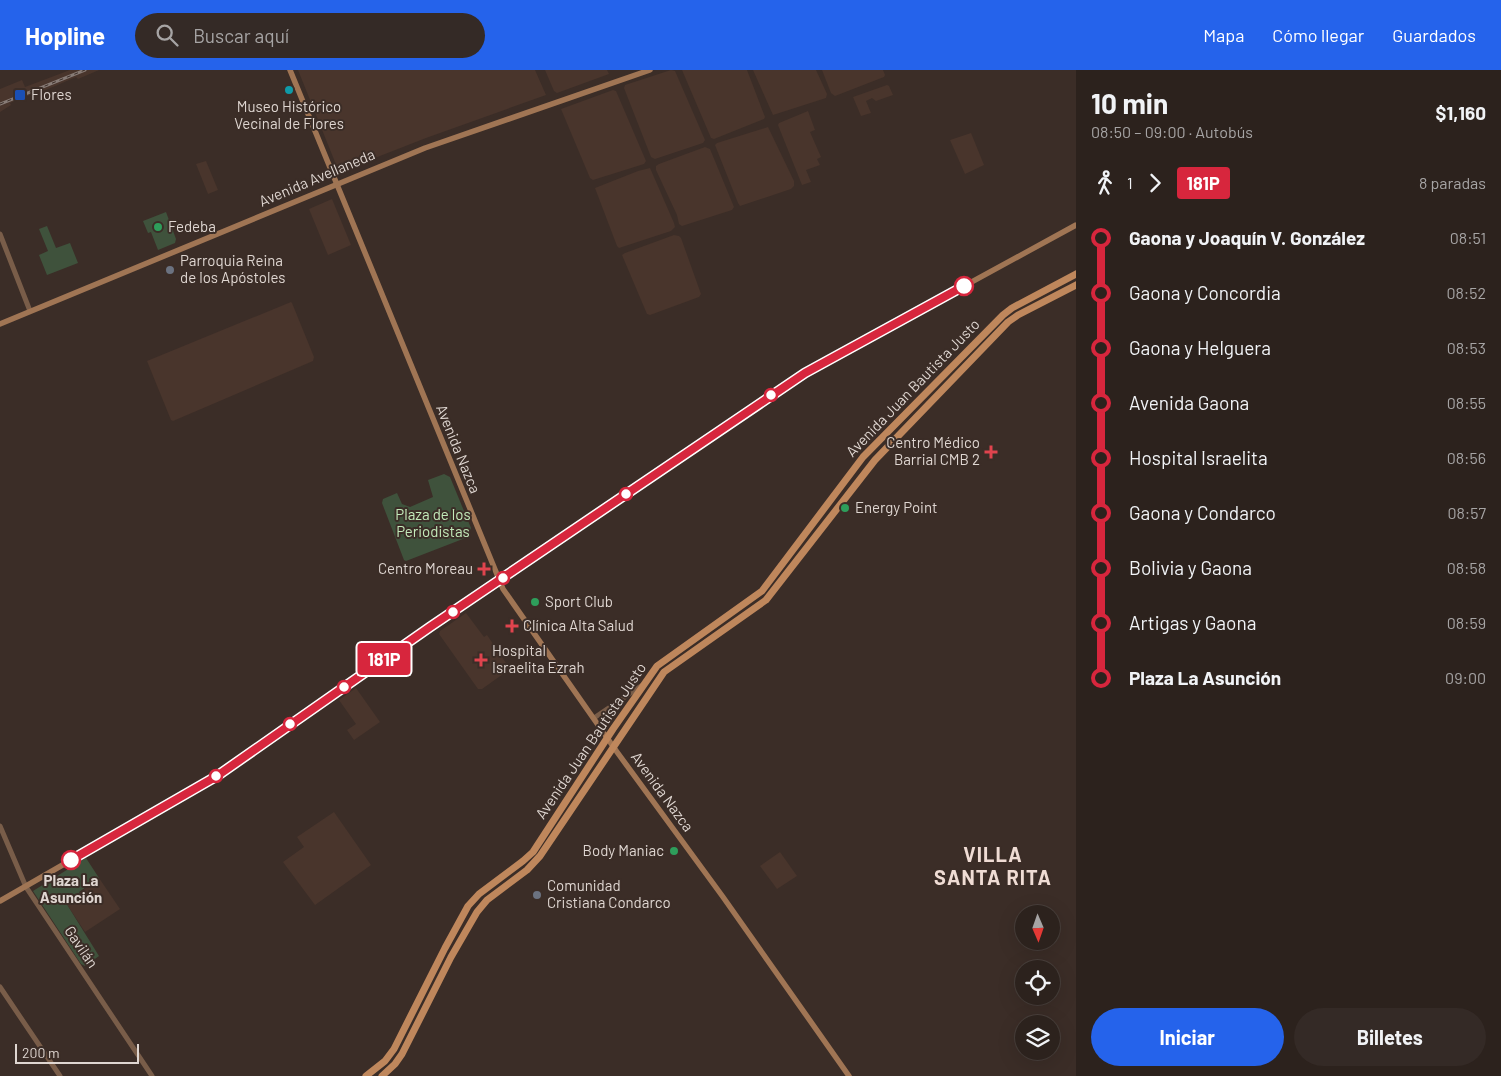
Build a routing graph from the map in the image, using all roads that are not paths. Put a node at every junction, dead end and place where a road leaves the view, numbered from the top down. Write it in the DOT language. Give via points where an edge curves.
graph roads {
  1 [pos="290,70"];
  2 [pos="650,70"];
  3 [pos="336,184"];
  4 [pos="1076,225"];
  5 [pos="0,234"];
  6 [pos="1076,274"];
  7 [pos="1076,285"];
  8 [pos="30,311"];
  9 [pos="0,324"];
  10 [pos="499,580"];
  11 [pos="644,685"];
  12 [pos="594,718"];
  13 [pos="608,738"];
  14 [pos="614,747"];
  15 [pos="0,826"];
  16 [pos="26,887"];
  17 [pos="0,901"];
  18 [pos="0,987"];
  19 [pos="60,1076"];
  20 [pos="152,1076"];
  21 [pos="366,1076"];
  22 [pos="382,1076"];
  23 [pos="849,1076"];
  1 -- 3 [label="main road, Avenida Nazca"];
  2 -- 3 [label="main road, Avenida Avellaneda" via="426,148"];
  3 -- 8 [label="main road, Avenida Avellaneda"];
  3 -- 10 [label="main road, Avenida Nazca"];
  4 -- 10 [label="main road" via="805,373"];
  5 -- 8 [label="street"];
  6 -- 11 [label="main road, Avenida Juan Bautista Justo" via="1003,315 863,457 762,592 661,662"];
  7 -- 14 [label="main road, Avenida Juan Bautista Justo" via="1018,315 1002,329 871,464 766,600 664,672"];
  8 -- 9 [label="main road, Avenida Avellaneda"];
  10 -- 12 [label="main road, Avenida Nazca"];
  10 -- 16 [label="main road" via="217,776"];
  11 -- 12 [label="street"];
  11 -- 13 [label="main road, Avenida Juan Bautista Justo"];
  12 -- 13 [label="main road, Avenida Nazca"];
  13 -- 14 [label="main road, Avenida Nazca"];
  13 -- 21 [label="main road, Avenida Juan Bautista Justo" via="533,852 468,906 390,1056"];
  14 -- 22 [label="main road, Avenida Juan Bautista Justo" via="540,856 476,912 402,1054"];
  14 -- 23 [label="main road, Avenida Nazca"];
  15 -- 16 [label="street, Gavilán"];
  16 -- 17 [label="main road"];
  16 -- 20 [label="street, Gavilán"];
  18 -- 19 [label="street"];
}
